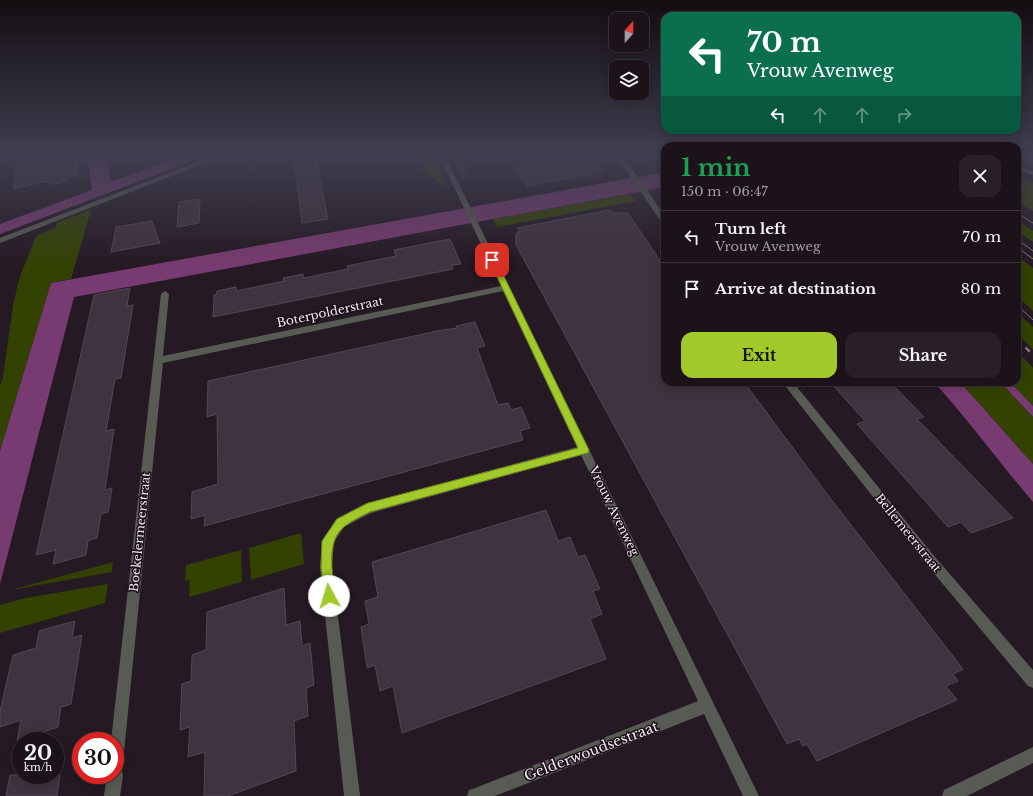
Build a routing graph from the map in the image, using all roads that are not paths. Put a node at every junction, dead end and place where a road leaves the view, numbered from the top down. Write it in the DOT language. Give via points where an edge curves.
graph roads {
  1 [pos="129,191"];
  2 [pos="459,191"];
  3 [pos="644,191"];
  4 [pos="661,215"];
  5 [pos="0,241"];
  6 [pos="506,288"];
  7 [pos="165,294"];
  8 [pos="159,360"];
  9 [pos="790,386"];
  10 [pos="584,450"];
  11 [pos="1033,681"];
  12 [pos="707,705"];
  13 [pos="119,732"];
  14 [pos="1033,755"];
  15 [pos="113,784"];
  16 [pos="112,796"];
  17 [pos="352,796"];
  18 [pos="475,796"];
  19 [pos="751,796"];
  20 [pos="950,796"];
  1 -- 5 [label="street"];
  2 -- 6 [label="street, Vrouw Avenweg"];
  3 -- 4 [label="street"];
  6 -- 8 [label="street, Boterpolderstraat"];
  6 -- 10 [label="street, Vrouw Avenweg"];
  7 -- 8 [label="street, Boekelermeerstraat"];
  8 -- 13 [label="street, Boekelermeerstraat"];
  9 -- 11 [label="street, Bellemeerstraat" via="931,561"];
  10 -- 12 [label="street, Vrouw Avenweg"];
  10 -- 17 [label="street" via="368,508 340,523 328,541 326,567"];
  12 -- 18 [label="street, Gelderwoudsestraat"];
  12 -- 19 [label="street, Vrouw Avenweg"];
  14 -- 20 [label="street"];
  15 -- 16 [label="street"];
}
